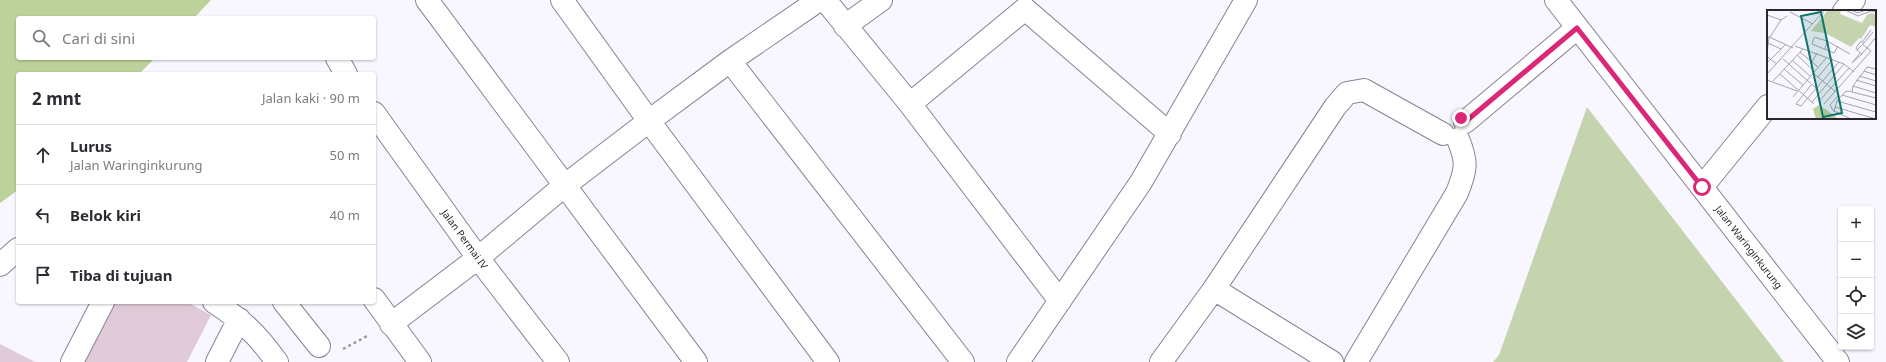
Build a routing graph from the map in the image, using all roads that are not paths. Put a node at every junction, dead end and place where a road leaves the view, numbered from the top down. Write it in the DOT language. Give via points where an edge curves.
graph roads {
  1 [pos="427,0"];
  2 [pos="562,0"];
  3 [pos="819,0"];
  4 [pos="825,0"];
  5 [pos="881,0"];
  6 [pos="1246,0"];
  7 [pos="1556,0"];
  8 [pos="1854,0"];
  9 [pos="1031,4"];
  10 [pos="1845,10"];
  11 [pos="845,26"];
  12 [pos="1577,28"];
  13 [pos="338,60"];
  14 [pos="730,61"];
  15 [pos="345,72"];
  16 [pos="910,104"];
  17 [pos="1767,107"];
  18 [pos="376,117"];
  19 [pos="649,121"];
  20 [pos="1456,132"];
  21 [pos="1170,134"];
  22 [pos="564,186"];
  23 [pos="1702,187"];
  24 [pos="16,251"];
  25 [pos="478,258"];
  26 [pos="0,264"];
  27 [pos="16,268"];
  28 [pos="0,280"];
  29 [pos="1214,289"];
  30 [pos="1060,301"];
  31 [pos="376,302"];
  32 [pos="102,304"];
  33 [pos="217,304"];
  34 [pos="286,304"];
  35 [pos="239,319"];
  36 [pos="391,324"];
  37 [pos="319,346"];
  38 [pos="72,362"];
  39 [pos="217,362"];
  40 [pos="277,362"];
  41 [pos="420,362"];
  42 [pos="558,362"];
  43 [pos="696,362"];
  44 [pos="828,362"];
  45 [pos="962,362"];
  46 [pos="1018,362"];
  47 [pos="1161,362"];
  48 [pos="1332,362"];
  49 [pos="1356,362"];
  50 [pos="1838,362"];
  1 -- 22 [label="street"];
  2 -- 19 [label="street"];
  3 -- 14 [label="street"];
  4 -- 11 [label="street"];
  5 -- 11 [label="street"];
  6 -- 21 [label="street"];
  7 -- 12 [label="street, Jalan Waringinkurung"];
  8 -- 10 [label="street"];
  9 -- 16 [label="street"];
  9 -- 21 [label="street"];
  11 -- 16 [label="street"];
  12 -- 20 [label="street"];
  12 -- 23 [label="street, Jalan Waringinkurung"];
  13 -- 15 [label="street"];
  14 -- 19 [label="street"];
  14 -- 45 [label="street"];
  16 -- 30 [label="street"];
  17 -- 23 [label="street"];
  18 -- 25 [label="street, Jalan Permai IV"];
  19 -- 22 [label="street"];
  19 -- 44 [label="street"];
  20 -- 29 [label="street" via="1364,90 1347,93 1335,107"];
  20 -- 49 [label="street" via="1465,155 1465,173 1457,193"];
  21 -- 30 [label="street" via="1141,182"];
  22 -- 25 [label="street"];
  22 -- 43 [label="street"];
  23 -- 50 [label="street, Jalan Waringinkurung"];
  24 -- 26 [label="street"];
  25 -- 36 [label="street"];
  25 -- 42 [label="street, Jalan Permai IV"];
  27 -- 28 [label="street"];
  29 -- 47 [label="street"];
  29 -- 48 [label="street"];
  30 -- 46 [label="street"];
  31 -- 36 [label="street"];
  32 -- 38 [label="street"];
  33 -- 35 [label="street"];
  34 -- 37 [label="street"];
  35 -- 39 [label="street"];
  35 -- 40 [label="street" via="261,340"];
  36 -- 41 [label="street"];
}
